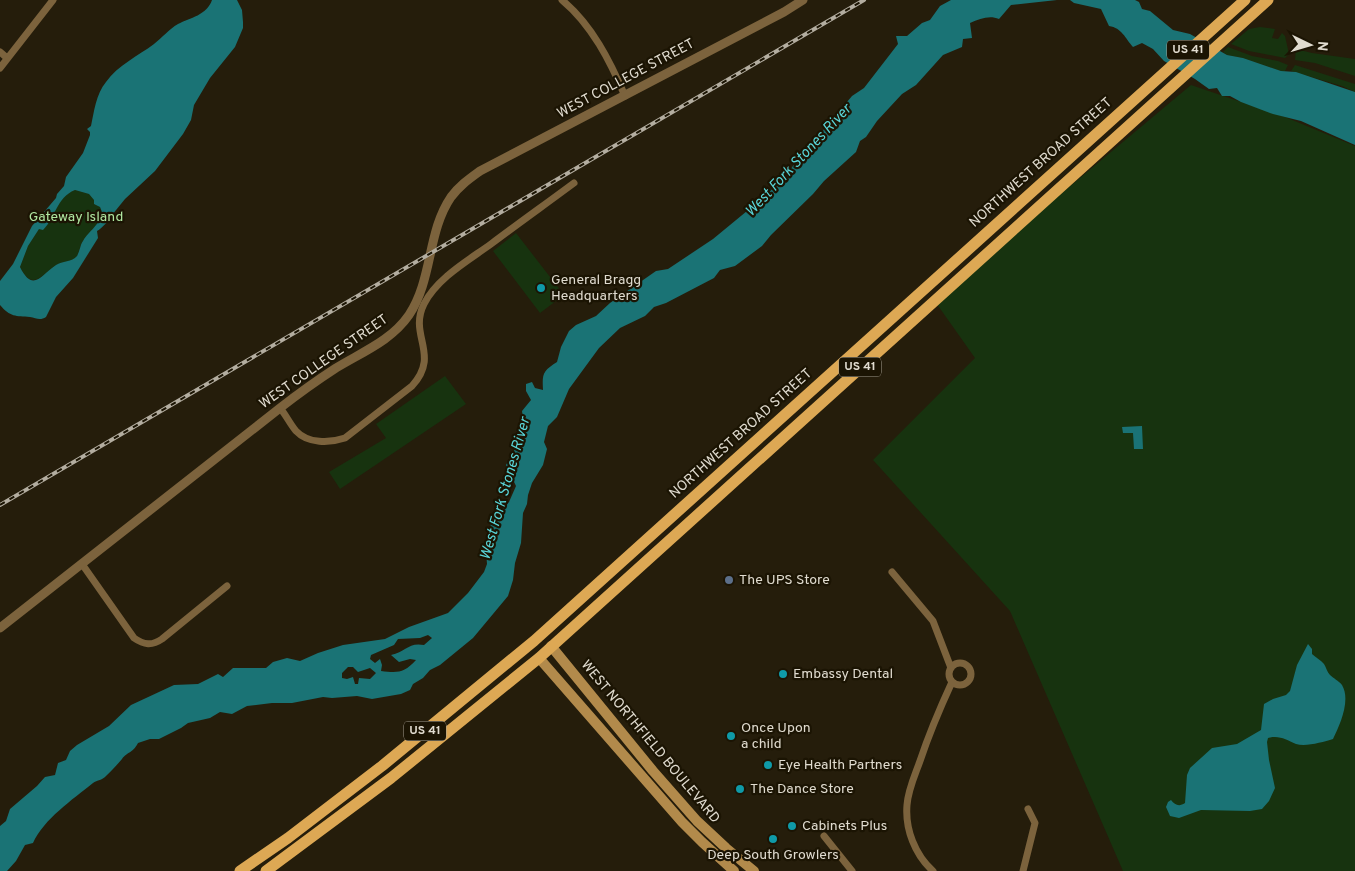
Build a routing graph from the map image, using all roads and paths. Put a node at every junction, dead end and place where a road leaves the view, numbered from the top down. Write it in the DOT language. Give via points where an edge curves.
graph roads {
  1 [pos="53,0"];
  2 [pos="562,0"];
  3 [pos="803,0"];
  4 [pos="1245,0"];
  5 [pos="1268,0"];
  6 [pos="0,52"];
  7 [pos="7,58"];
  8 [pos="0,68"];
  9 [pos="625,96"];
  10 [pos="574,183"];
  11 [pos="987,231"];
  12 [pos="998,243"];
  13 [pos="924,289"];
  14 [pos="934,300"];
  15 [pos="280,408"];
  16 [pos="765,432"];
  17 [pos="776,443"];
  18 [pos="706,485"];
  19 [pos="716,497"];
  20 [pos="662,525"];
  21 [pos="672,537"];
  22 [pos="82,564"];
  23 [pos="892,572"];
  24 [pos="227,586"];
  25 [pos="0,628"];
  26 [pos="534,640"];
  27 [pos="551,646"];
  28 [pos="539,658"];
  29 [pos="950,668"];
  30 [pos="952,682"];
  31 [pos="382,766"];
  32 [pos="391,778"];
  33 [pos="1028,809"];
  34 [pos="824,836"];
  35 [pos="288,838"];
  36 [pos="296,849"];
  37 [pos="240,871"];
  38 [pos="266,871"];
  39 [pos="734,871"];
  40 [pos="754,871"];
  41 [pos="852,871"];
  42 [pos="933,871"];
  43 [pos="1023,871"];
  1 -- 7 [label="street"];
  2 -- 9 [label="street" via="596,38"];
  3 -- 9 [label="street, WEST COLLEGE STREET"];
  4 -- 11 [label="main road, NORTHWEST BROAD STREET / US 41"];
  5 -- 12 [label="main road, US 41"];
  6 -- 7 [label="street"];
  7 -- 8 [label="street"];
  9 -- 15 [label="street, WEST COLLEGE STREET" via="480,171 462,184 452,196 438,225 418,298 398,328"];
  10 -- 15 [label="street" via="445,277 425,302 420,314 418,327 426,353 420,377 345,438 331,442 311,440 298,433"];
  11 -- 12 [label="main road"];
  11 -- 13 [label="main road, NORTHWEST BROAD STREET / US 41"];
  12 -- 14 [label="main road, US 41"];
  13 -- 14 [label="main road"];
  13 -- 16 [label="main road, NORTHWEST BROAD STREET / US 41"];
  14 -- 17 [label="main road, US 41"];
  15 -- 22 [label="street, WEST COLLEGE STREET"];
  16 -- 17 [label="main road"];
  16 -- 18 [label="main road, NORTHWEST BROAD STREET / US 41"];
  17 -- 19 [label="main road, US 41"];
  18 -- 19 [label="main road"];
  18 -- 20 [label="main road, NORTHWEST BROAD STREET / US 41"];
  19 -- 21 [label="main road, US 41"];
  20 -- 21 [label="main road"];
  20 -- 26 [label="main road, NORTHWEST BROAD STREET / US 41"];
  21 -- 27 [label="main road, US 41"];
  22 -- 24 [label="street" via="134,638 141,643 156,643"];
  22 -- 25 [label="street, WEST COLLEGE STREET"];
  23 -- 29 [label="street" via="933,621"];
  26 -- 27 [label="main road"];
  26 -- 28 [label="main road"];
  26 -- 31 [label="main road, NORTHWEST BROAD STREET / US 41"];
  27 -- 28 [label="main road, US 41"];
  27 -- 40 [label="main road, WEST NORTHFIELD BOULEVARD" via="697,821"];
  28 -- 32 [label="main road, US 41"];
  28 -- 39 [label="main road, WEST NORTHFIELD BOULEVARD" via="682,822"];
  29 -- 30 [label="street" via="948,675"];
  29 -- 30 [label="street" via="960,663 971,672 970,680 964,684"];
  30 -- 42 [label="street" via="910,788 907,806 908,830 916,849"];
  31 -- 32 [label="main road"];
  31 -- 35 [label="main road, NORTHWEST BROAD STREET / US 41"];
  32 -- 36 [label="main road, US 41"];
  33 -- 43 [label="street" via="1035,823"];
  34 -- 41 [label="street"];
  35 -- 36 [label="main road"];
  35 -- 37 [label="main road, NORTHWEST BROAD STREET / US 41"];
  36 -- 38 [label="main road, US 41"];
}
